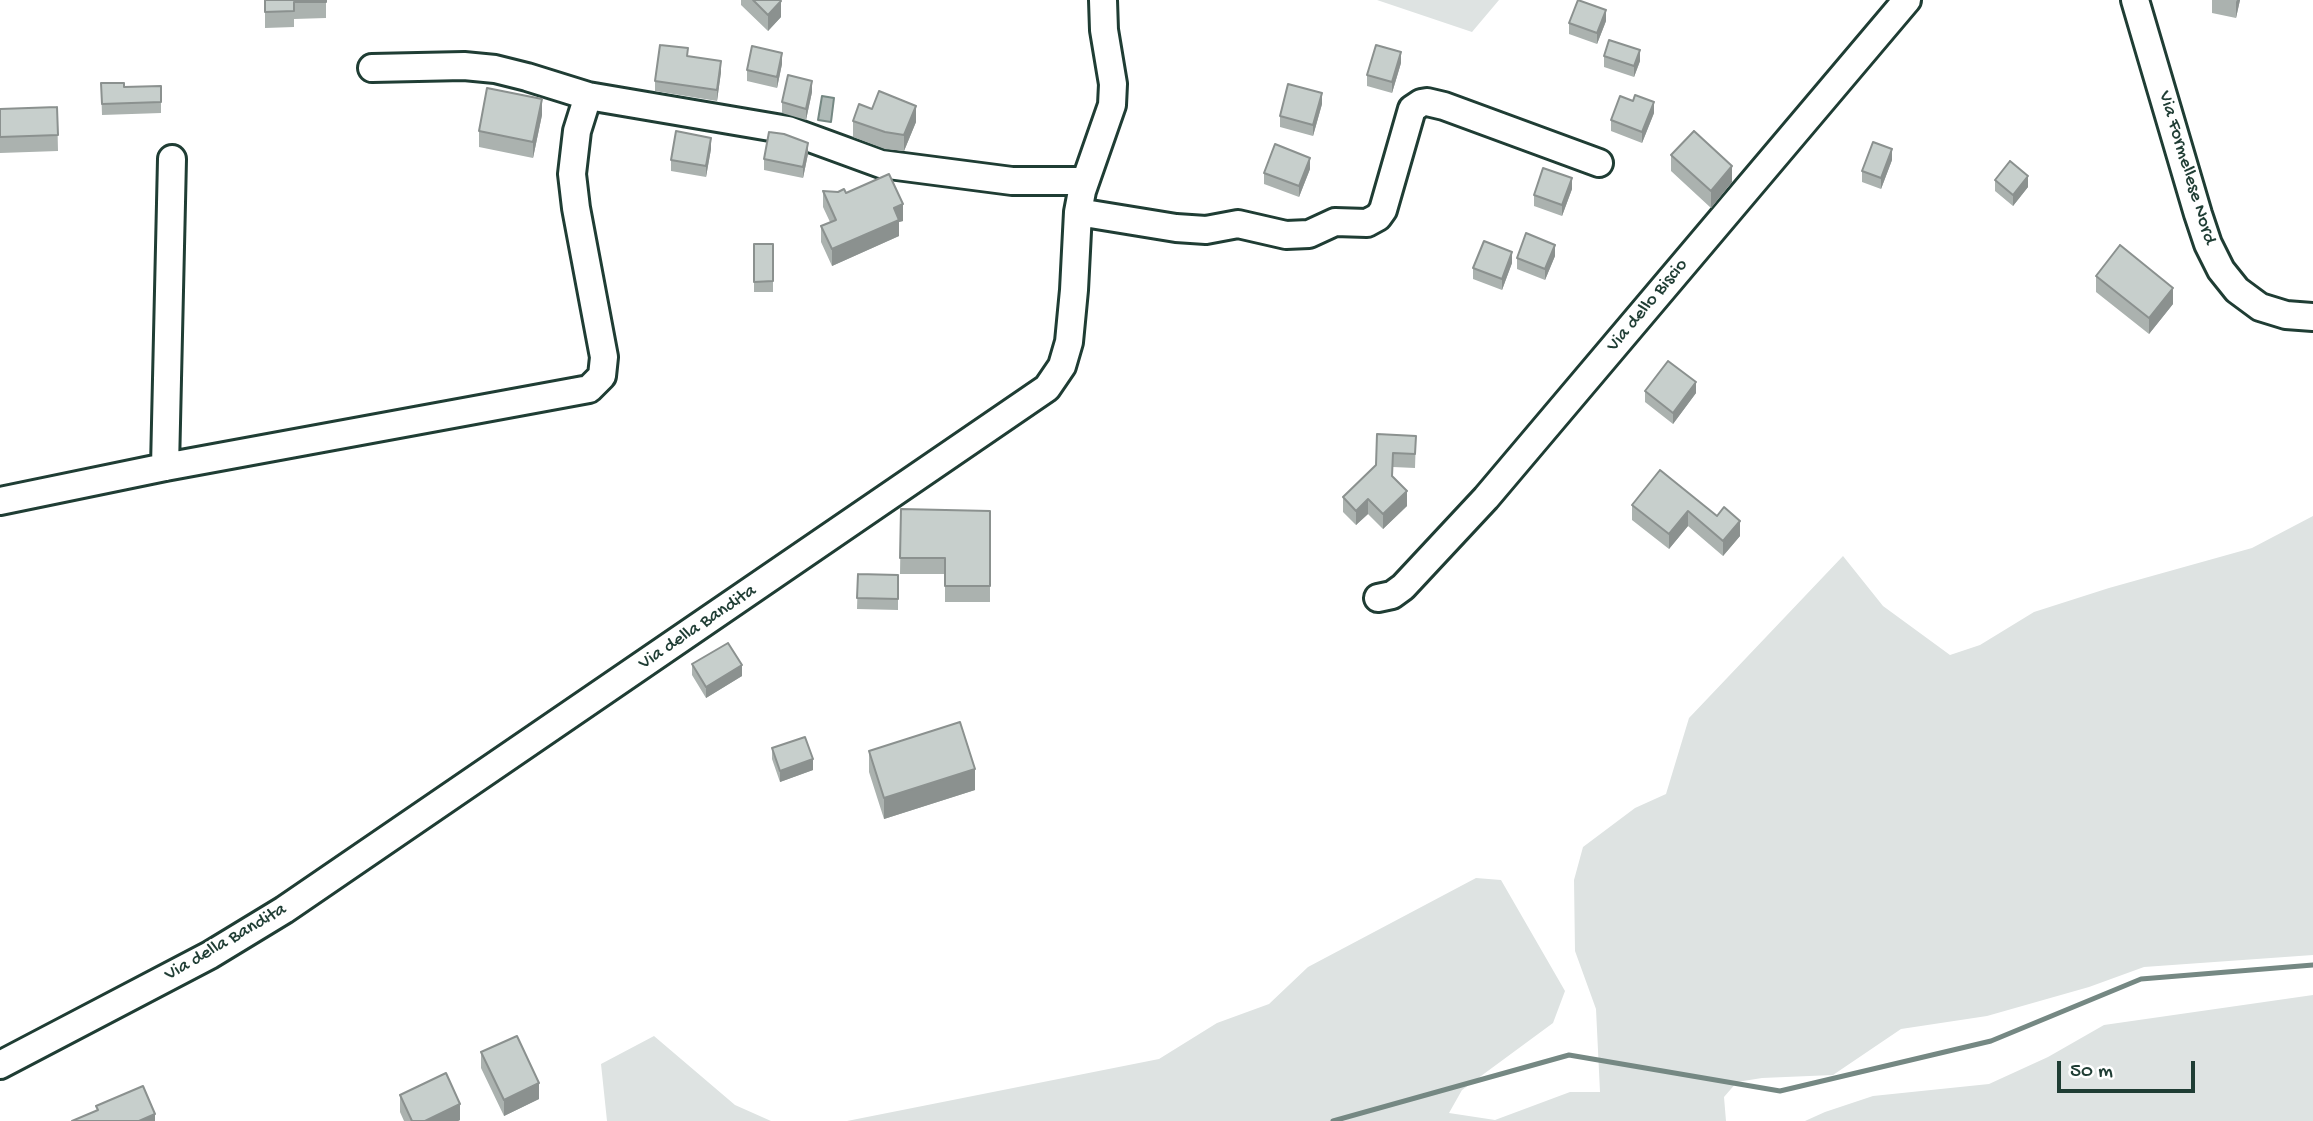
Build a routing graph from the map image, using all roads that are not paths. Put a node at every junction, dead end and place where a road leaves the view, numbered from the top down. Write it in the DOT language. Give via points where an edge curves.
graph roads {
  1 [pos="1103,0"];
  2 [pos="1907,0"];
  3 [pos="2135,0"];
  4 [pos="372,68"];
  5 [pos="588,96"];
  6 [pos="172,159"];
  7 [pos="1599,163"];
  8 [pos="1085,181"];
  9 [pos="1078,212"];
  10 [pos="2313,317"];
  11 [pos="165,467"];
  12 [pos="0,501"];
  13 [pos="1378,598"];
  14 [pos="0,1065"];
  1 -- 8 [label="street, Via della Bandita" via="1113,99"];
  2 -- 13 [label="street, Via dello Biscio" via="1486,498 1403,587"];
  3 -- 10 [label="street, Via Formellese Nord" via="2201,223 2221,270 2260,307"];
  4 -- 5 [label="street" via="483,67"];
  5 -- 8 [label="street" via="788,130 893,166 1013,181"];
  5 -- 11 [label="street" via="572,174 603,351 603,372 596,384 581,391"];
  6 -- 11 [label="street"];
  7 -- 9 [label="street" via="1427,102 1412,109 1383,210 1367,223 1335,222 1309,234 1286,235 1238,225 1189,230"];
  8 -- 9 [label="street, Via della Bandita"];
  9 -- 14 [label="street, Via della Bandita" via="1069,342 1062,366 1042,393 285,910 210,955"];
  11 -- 12 [label="street"];
}
